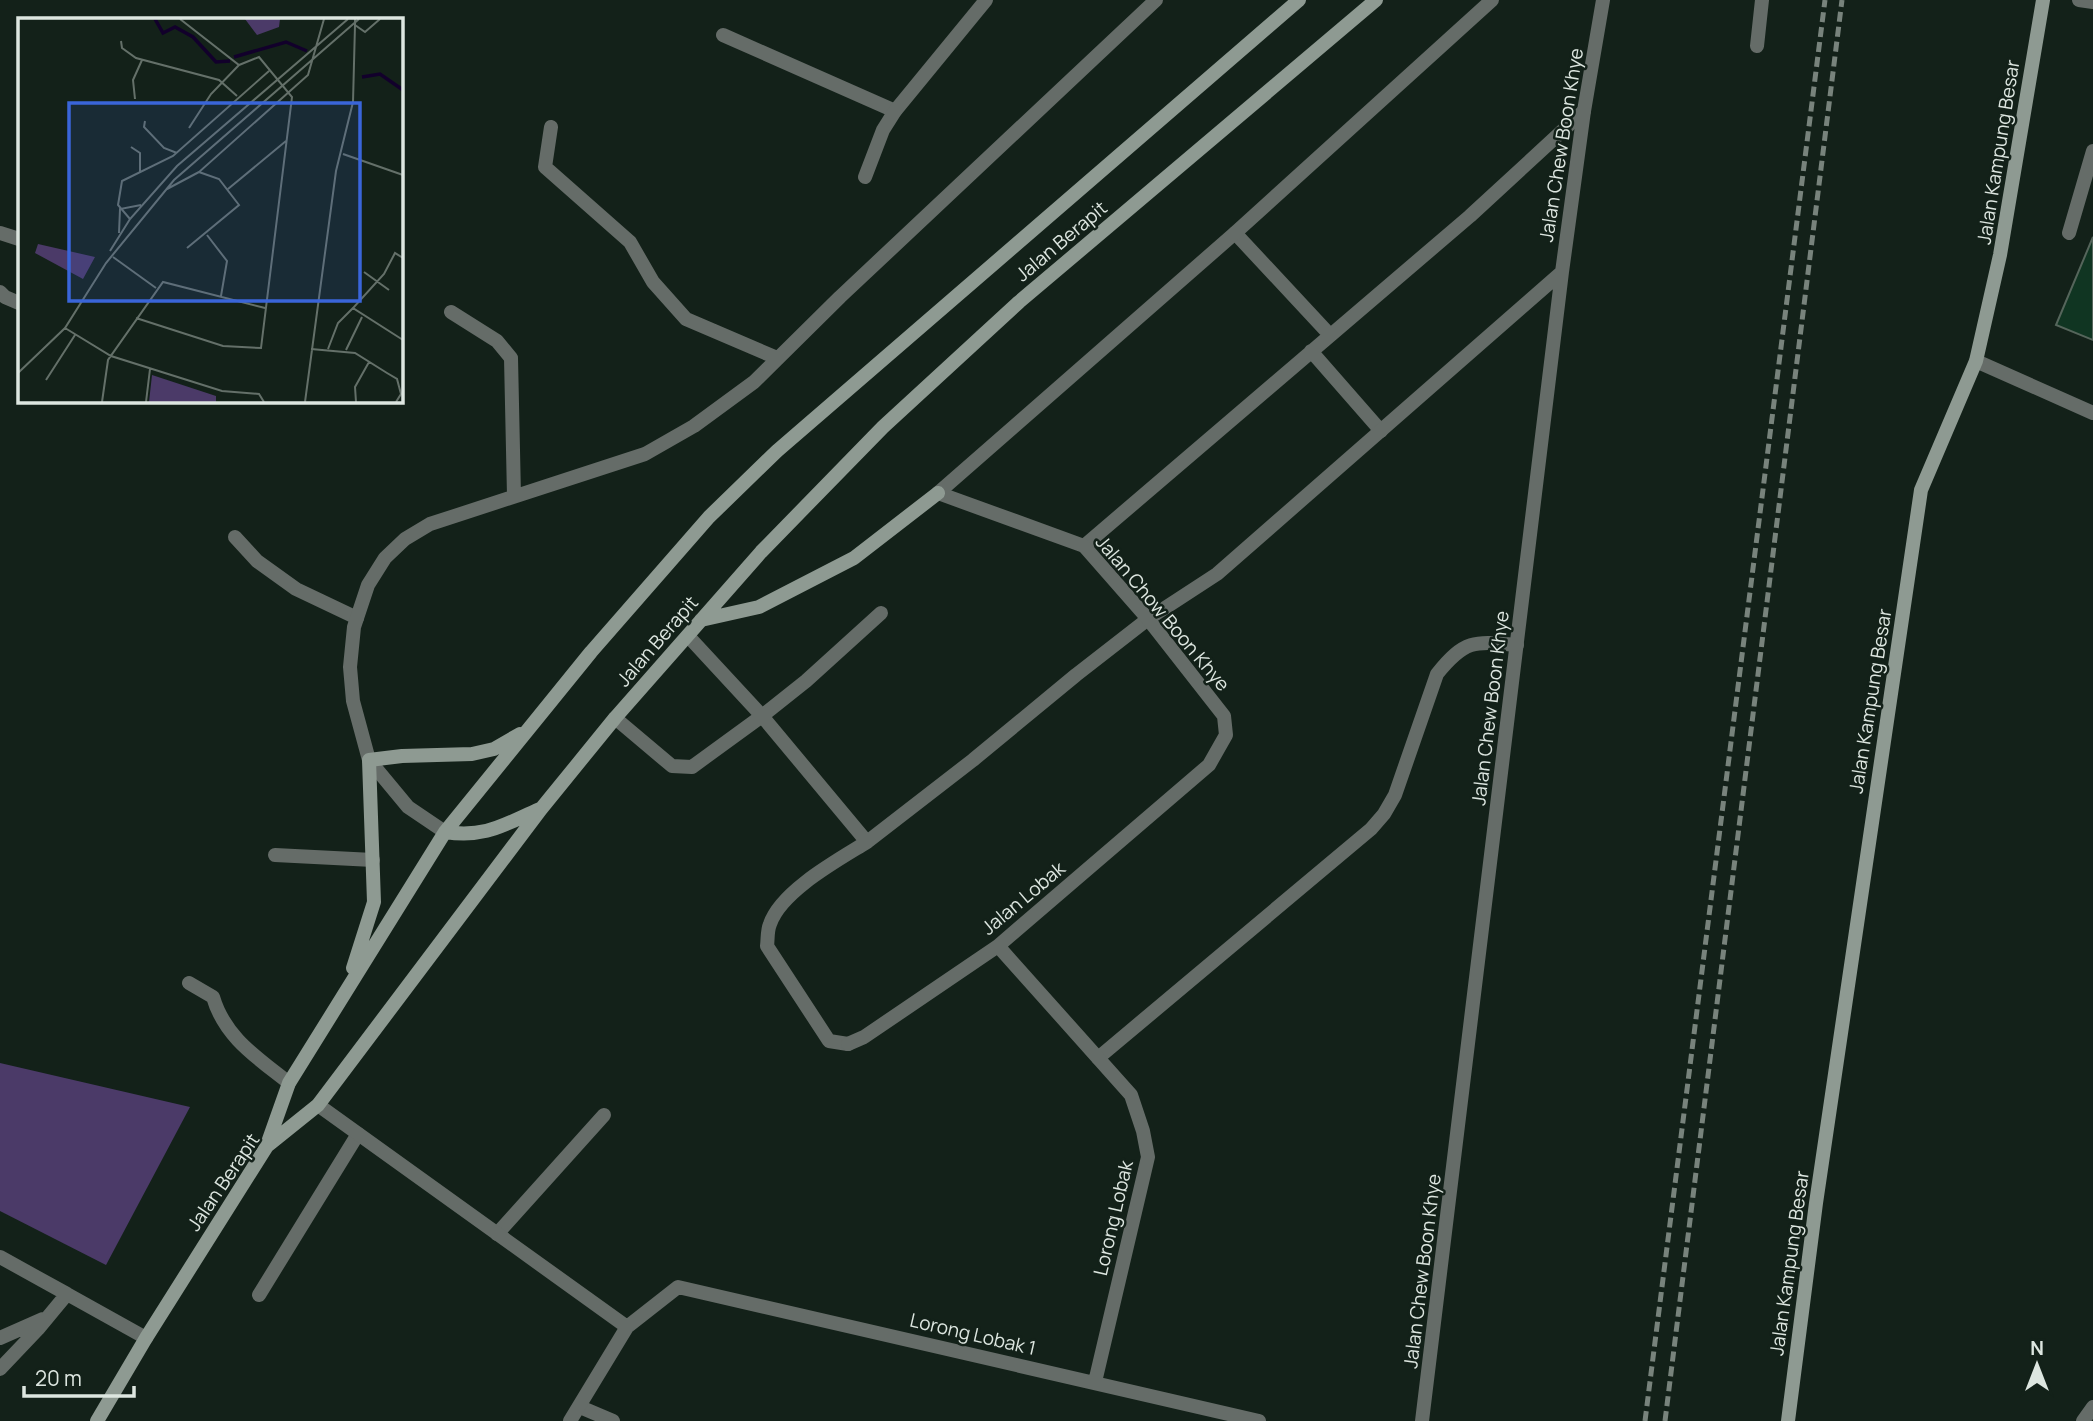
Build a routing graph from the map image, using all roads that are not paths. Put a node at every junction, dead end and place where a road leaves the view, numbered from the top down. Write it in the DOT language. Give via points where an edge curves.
graph roads {
  1 [pos="986,0"];
  2 [pos="1156,0"];
  3 [pos="1298,0"];
  4 [pos="1376,0"];
  5 [pos="1492,0"];
  6 [pos="1603,0"];
  7 [pos="1762,0"];
  8 [pos="2043,0"];
  9 [pos="2079,0"];
  10 [pos="2093,2"];
  11 [pos="723,35"];
  12 [pos="1757,46"];
  13 [pos="895,111"];
  14 [pos="1584,111"];
  15 [pos="551,127"];
  16 [pos="2093,151"];
  17 [pos="865,177"];
  18 [pos="0,233"];
  19 [pos="1235,233"];
  20 [pos="2069,233"];
  21 [pos="18,239"];
  22 [pos="1562,272"];
  23 [pos="0,292"];
  24 [pos="18,303"];
  25 [pos="451,312"];
  26 [pos="1330,335"];
  27 [pos="1311,351"];
  28 [pos="777,358"];
  29 [pos="1976,361"];
  30 [pos="2093,413"];
  31 [pos="1381,431"];
  32 [pos="939,493"];
  33 [pos="514,496"];
  34 [pos="235,537"];
  35 [pos="1084,546"];
  36 [pos="881,613"];
  37 [pos="357,618"];
  38 [pos="701,620"];
  39 [pos="1148,620"];
  40 [pos="688,636"];
  41 [pos="1517,645"];
  42 [pos="762,716"];
  43 [pos="615,718"];
  44 [pos="527,730"];
  45 [pos="369,760"];
  46 [pos="1209,765"];
  47 [pos="541,808"];
  48 [pos="445,832"];
  49 [pos="867,842"];
  50 [pos="275,855"];
  51 [pos="373,860"];
  52 [pos="998,946"];
  53 [pos="189,983"];
  54 [pos="346,990"];
  55 [pos="1098,1058"];
  56 [pos="289,1083"];
  57 [pos="318,1105"];
  58 [pos="604,1115"];
  59 [pos="358,1134"];
  60 [pos="267,1146"];
  61 [pos="497,1234"];
  62 [pos="0,1257"];
  63 [pos="67,1294"];
  64 [pos="259,1295"];
  65 [pos="47,1317"];
  66 [pos="627,1327"];
  67 [pos="0,1338"];
  68 [pos="146,1338"];
  69 [pos="0,1369"];
  70 [pos="1095,1382"];
  71 [pos="580,1407"];
  72 [pos="2093,1407"];
  73 [pos="97,1421"];
  74 [pos="570,1421"];
  75 [pos="613,1421"];
  76 [pos="1259,1421"];
  77 [pos="1422,1421"];
  78 [pos="1788,1421"];
  79 [pos="2083,1421"];
  1 -- 13 [label="street"];
  2 -- 28 [label="street"];
  3 -- 44 [label="main road" via="776,451 709,517"];
  4 -- 38 [label="main road, Jalan Berapit" via="1019,302 883,427"];
  5 -- 19 [label="street"];
  6 -- 14 [label="street, Jalan Chew Boon Khye"];
  7 -- 12 [label="street"];
  8 -- 29 [label="main road, Jalan Kampung Besar" via="2000,255"];
  9 -- 10 [label="street"];
  11 -- 13 [label="street"];
  13 -- 17 [label="street"];
  14 -- 22 [label="street, Jalan Chew Boon Khye"];
  14 -- 26 [label="street"];
  15 -- 28 [label="street" via="545,167 630,242 653,282 686,319"];
  16 -- 20 [label="street"];
  18 -- 21 [label="street"];
  19 -- 26 [label="street"];
  19 -- 32 [label="street"];
  22 -- 31 [label="street"];
  22 -- 41 [label="street, Jalan Chew Boon Khye"];
  23 -- 24 [label="street"];
  25 -- 33 [label="street" via="497,341 511,358"];
  26 -- 27 [label="street"];
  27 -- 31 [label="street"];
  27 -- 35 [label="street"];
  28 -- 33 [label="street" via="754,382 694,426 645,454"];
  29 -- 30 [label="street"];
  29 -- 78 [label="main road, Jalan Kampung Besar" via="1921,490"];
  31 -- 39 [label="street" via="1217,573"];
  32 -- 35 [label="street, Jalan Chow Boon Khye"];
  32 -- 38 [label="main road" via="854,558 759,607"];
  33 -- 37 [label="street" via="430,524 405,539 385,558 368,585"];
  34 -- 37 [label="street" via="257,561 296,589"];
  35 -- 39 [label="street, Jalan Chow Boon Khye"];
  36 -- 42 [label="street"];
  37 -- 45 [label="street" via="350,667 353,701"];
  38 -- 40 [label="main road, Jalan Berapit"];
  39 -- 46 [label="street, Jalan Chow Boon Khye" via="1224,716 1226,734"];
  39 -- 49 [label="street"];
  40 -- 42 [label="street"];
  40 -- 43 [label="main road, Jalan Berapit"];
  41 -- 55 [label="street" via="1483,642 1464,647 1447,661 1437,674 1395,795 1378,822"];
  41 -- 77 [label="street, Jalan Chew Boon Khye"];
  42 -- 43 [label="street" via="692,767 672,766"];
  42 -- 49 [label="street"];
  43 -- 47 [label="main road, Jalan Berapit"];
  44 -- 45 [label="main road" via="494,749 472,754"];
  44 -- 48 [label="main road"];
  45 -- 48 [label="street" via="408,807"];
  45 -- 51 [label="main road"];
  46 -- 52 [label="street, Jalan Lobak"];
  47 -- 48 [label="main road" via="484,833"];
  47 -- 57 [label="main road, Jalan Berapit"];
  48 -- 54 [label="main road"];
  49 -- 52 [label="street, Jalan Lobak" via="808,880 770,923 767,946 829,1041 848,1044 864,1037"];
  50 -- 51 [label="street"];
  51 -- 54 [label="main road" via="374,902"];
  52 -- 55 [label="street, Lorong Lobak"];
  53 -- 56 [label="street" via="213,997 221,1019 237,1039"];
  54 -- 56 [label="main road"];
  55 -- 70 [label="street, Lorong Lobak" via="1131,1095 1148,1157"];
  56 -- 60 [label="main road"];
  57 -- 59 [label="street"];
  57 -- 60 [label="main road, Jalan Berapit"];
  58 -- 61 [label="street"];
  59 -- 61 [label="street"];
  59 -- 64 [label="street"];
  60 -- 68 [label="main road, Jalan Berapit"];
  61 -- 66 [label="street"];
  62 -- 63 [label="street"];
  63 -- 65 [label="street"];
  63 -- 68 [label="street"];
  65 -- 67 [label="street"];
  65 -- 69 [label="street"];
  66 -- 70 [label="street, Lorong Lobak 1" via="678,1287"];
  66 -- 71 [label="street"];
  68 -- 73 [label="main road, Jalan Berapit"];
  70 -- 76 [label="street, Lorong Lobak 1"];
  71 -- 74 [label="street"];
  71 -- 75 [label="street"];
  72 -- 79 [label="street"];
}
